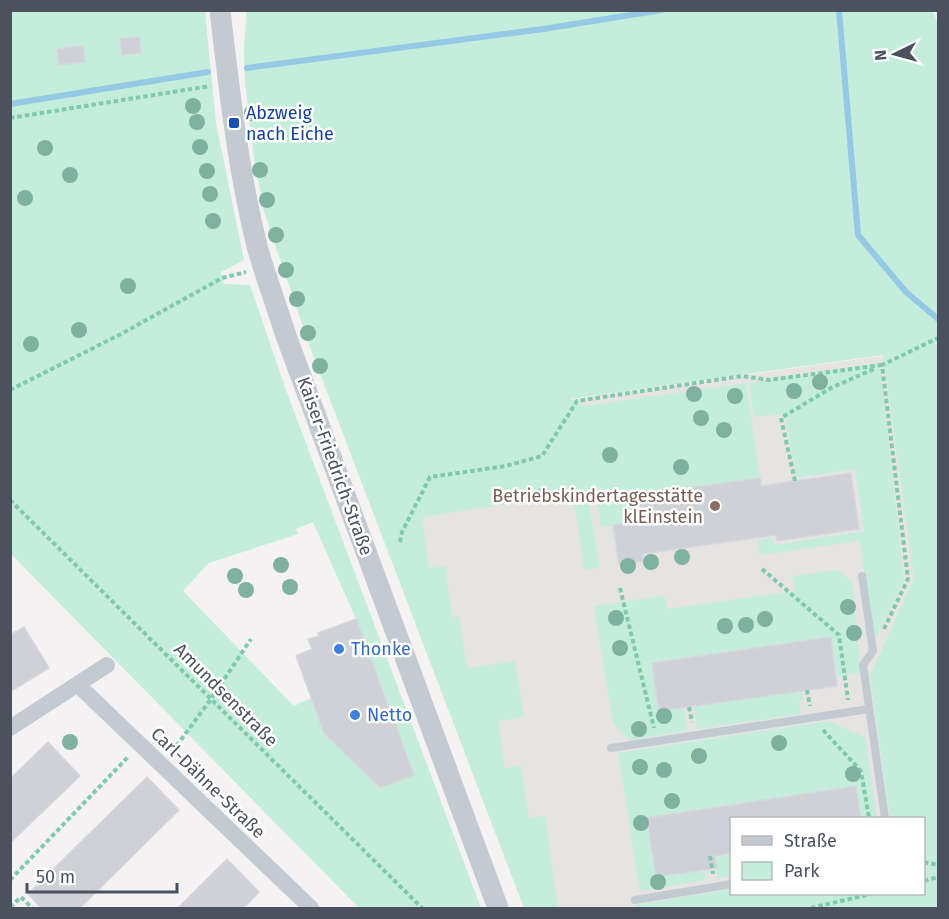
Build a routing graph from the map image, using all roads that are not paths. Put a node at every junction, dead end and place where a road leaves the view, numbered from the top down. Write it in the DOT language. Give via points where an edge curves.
graph roads {
  1 [pos="220,10"];
  2 [pos="862,576"];
  3 [pos="107,665"];
  4 [pos="78,685"];
  5 [pos="869,709"];
  6 [pos="10,729"];
  7 [pos="611,748"];
  8 [pos="885,817"];
  9 [pos="730,884"];
  10 [pos="635,900"];
  11 [pos="311,909"];
  12 [pos="498,909"];
  1 -- 12 [label="street, Kaiser-Friedrich-Straße" via="246,194 264,268"];
  2 -- 5 [label="lane" via="873,651 863,665"];
  3 -- 4 [label="street"];
  4 -- 6 [label="street"];
  4 -- 11 [label="street, Carl-Dähne-Straße"];
  5 -- 7 [label="lane"];
  5 -- 8 [label="lane"];
  9 -- 10 [label="lane"];
}
